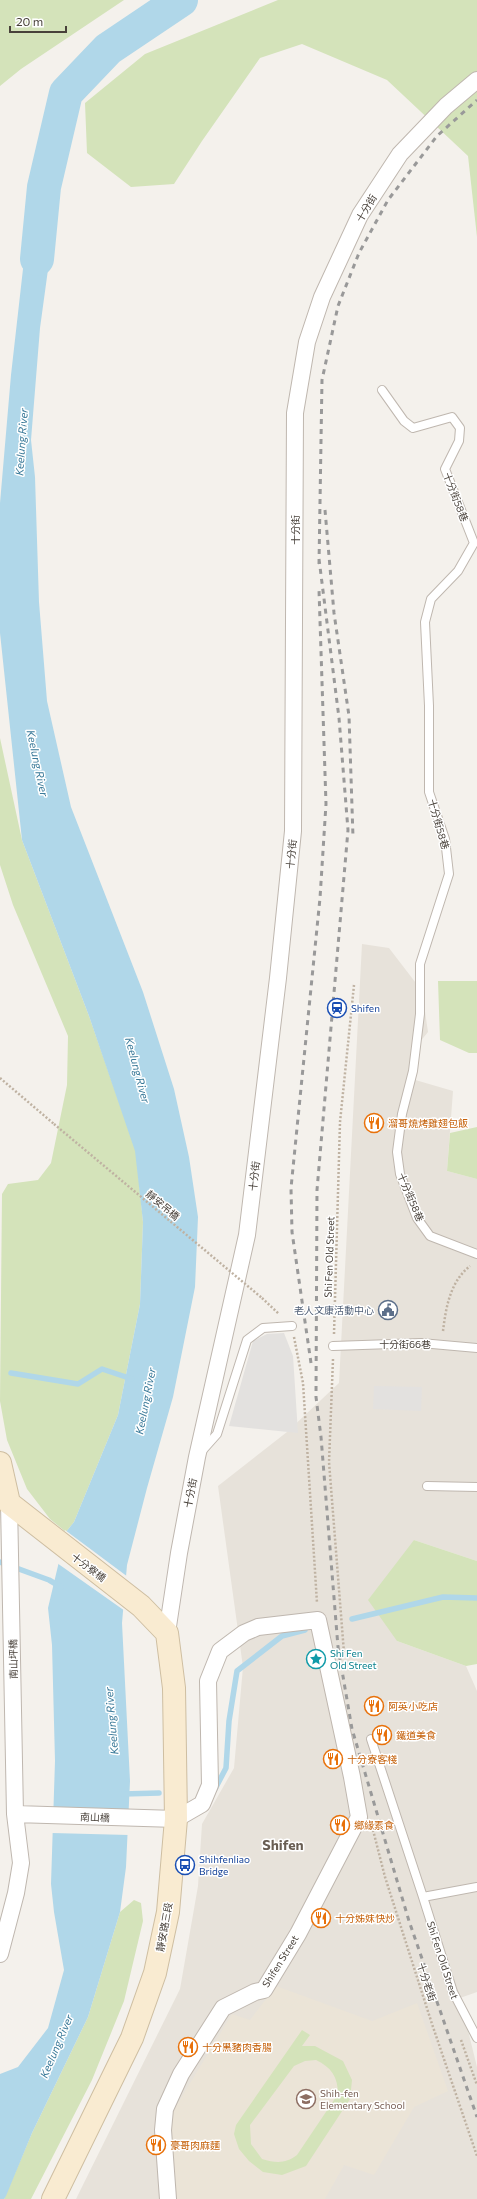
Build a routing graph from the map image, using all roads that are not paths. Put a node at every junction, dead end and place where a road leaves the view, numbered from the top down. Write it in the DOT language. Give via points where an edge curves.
graph roads {
  1 [pos="477,80"];
  2 [pos="382,390"];
  3 [pos="477,1254"];
  4 [pos="292,1326"];
  5 [pos="333,1346"];
  6 [pos="477,1348"];
  7 [pos="197,1457"];
  8 [pos="0,1463"];
  9 [pos="427,1486"];
  10 [pos="477,1487"];
  11 [pos="9,1504"];
  12 [pos="167,1633"];
  13 [pos="370,1739"];
  14 [pos="15,1814"];
  15 [pos="176,1819"];
  16 [pos="477,1887"];
  17 [pos="423,1897"];
  18 [pos="0,1954"];
  19 [pos="477,2038"];
  20 [pos="53,2199"];
  21 [pos="168,2199"];
  1 -- 7 [label="street, 十分街" via="446,106 400,154 360,215 322,297 307,342 296,413 293,831 247,1235"];
  2 -- 3 [label="lane, 十分街58巷" via="404,421 414,428 452,417 460,428 459,441 445,469 474,543 458,570 431,599 425,622 429,706 429,792 445,839 449,874 420,964 419,1021 413,1071 396,1152 400,1174 418,1218 430,1236"];
  4 -- 7 [label="lane" via="263,1328 247,1340 217,1434"];
  5 -- 6 [label="lane, 十分街66巷" via="421,1343"];
  7 -- 12 [label="street, 十分街"];
  8 -- 11 [label="main road"];
  9 -- 10 [label="lane"];
  11 -- 12 [label="main road, 十分寮橋" via="141,1606"];
  11 -- 14 [label="street, 南山坪橋"];
  12 -- 15 [label="main road, 靜安路三段" via="174,1688"];
  13 -- 17 [label="lane"];
  14 -- 15 [label="street, 南山橋"];
  14 -- 18 [label="street, 南山坪橋" via="21,1863"];
  15 -- 20 [label="main road, 靜安路三段" via="168,1912 154,1973 132,2038"];
  15 -- 21 [label="street, Shifen Street" via="202,1804 210,1785 208,1681 220,1651 244,1633 258,1627 318,1620 359,1817 291,1946 264,1990 223,2008 181,2074 165,2109 163,2130"];
  16 -- 17 [label="lane"];
  17 -- 19 [label="lane" via="450,1985"];
}
